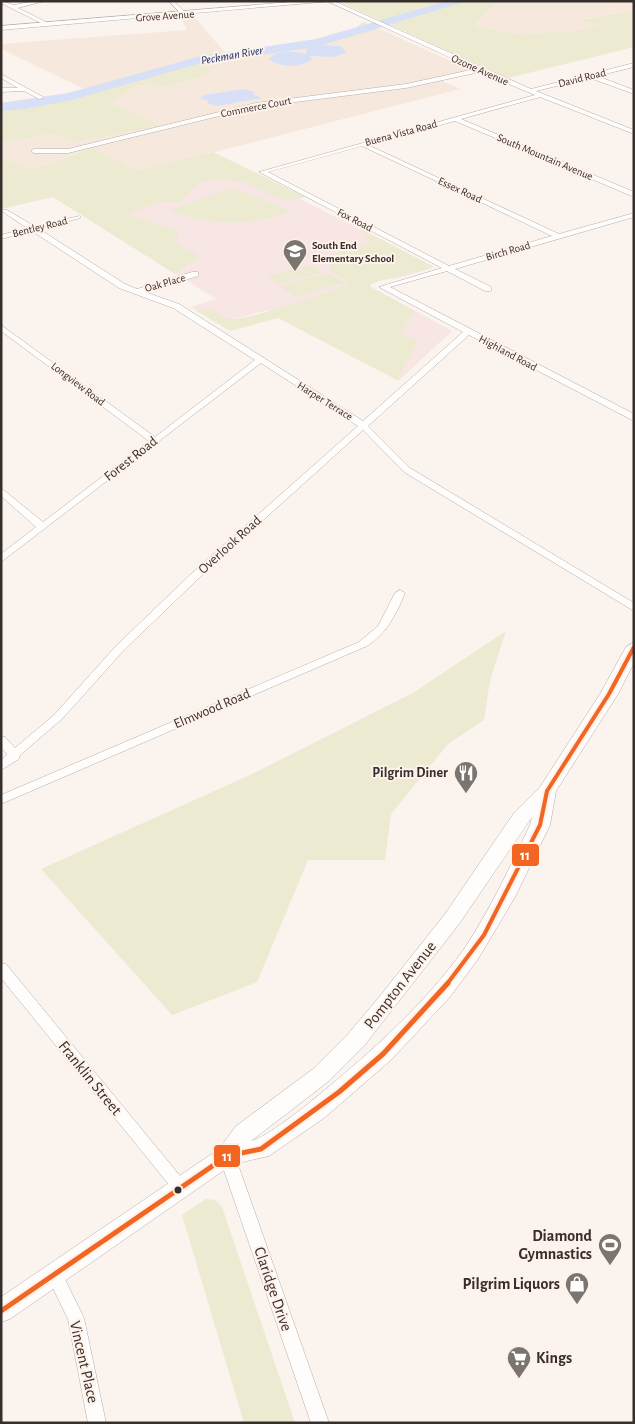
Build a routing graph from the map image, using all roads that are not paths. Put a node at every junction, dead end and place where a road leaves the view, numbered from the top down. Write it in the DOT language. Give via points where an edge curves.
graph roads {
  1 [pos="1,1"];
  2 [pos="43,1"];
  3 [pos="171,1"];
  4 [pos="329,1"];
  5 [pos="13,7"];
  6 [pos="184,14"];
  7 [pos="47,24"];
  8 [pos="1,28"];
  9 [pos="634,65"];
  10 [pos="480,70"];
  11 [pos="1,76"];
  12 [pos="590,76"];
  13 [pos="1,90"];
  14 [pos="26,90"];
  15 [pos="530,91"];
  16 [pos="634,92"];
  17 [pos="541,95"];
  18 [pos="41,98"];
  19 [pos="456,119"];
  20 [pos="634,132"];
  21 [pos="362,144"];
  22 [pos="34,152"];
  23 [pos="262,172"];
  24 [pos="634,195"];
  25 [pos="5,211"];
  26 [pos="634,215"];
  27 [pos="78,217"];
  28 [pos="33,229"];
  29 [pos="559,236"];
  30 [pos="1,237"];
  31 [pos="449,268"];
  32 [pos="195,274"];
  33 [pos="383,287"];
  34 [pos="488,289"];
  35 [pos="136,292"];
  36 [pos="1,327"];
  37 [pos="468,332"];
  38 [pos="260,360"];
  39 [pos="634,418"];
  40 [pos="363,425"];
  41 [pos="155,441"];
  42 [pos="1,491"];
  43 [pos="42,527"];
  44 [pos="1,559"];
  45 [pos="400,594"];
  46 [pos="634,608"];
  47 [pos="634,647"];
  48 [pos="1,740"];
  49 [pos="15,756"];
  50 [pos="1,766"];
  51 [pos="547,791"];
  52 [pos="1,800"];
  53 [pos="1,968"];
  54 [pos="227,1156"];
  55 [pos="180,1188"];
  56 [pos="54,1274"];
  57 [pos="1,1311"];
  58 [pos="98,1423"];
  59 [pos="320,1423"];
  1 -- 5 [label="street"];
  2 -- 5 [label="street"];
  3 -- 6 [label="street"];
  4 -- 6 [label="street, Grove Avenue"];
  4 -- 10 [label="street, Ozone Avenue"];
  5 -- 7 [label="street"];
  6 -- 7 [label="street, Grove Avenue"];
  7 -- 8 [label="street, Grove Avenue"];
  9 -- 12 [label="street, David Road"];
  10 -- 15 [label="street, Ozone Avenue"];
  10 -- 22 [label="street, Commerce Court" via="415,85 256,105 68,151"];
  11 -- 14 [label="street"];
  12 -- 15 [label="street, David Road"];
  12 -- 16 [label="street"];
  13 -- 14 [label="street"];
  14 -- 18 [label="street"];
  15 -- 17 [label="street, Ozone Avenue"];
  17 -- 19 [label="street, Buena Vista Road"];
  17 -- 20 [label="street, Ozone Avenue"];
  19 -- 21 [label="street, Buena Vista Road"];
  19 -- 24 [label="street, South Mountain Avenue"];
  21 -- 23 [label="street, Buena Vista Road"];
  21 -- 29 [label="street, Essex Road"];
  23 -- 31 [label="street, Fox Road"];
  25 -- 28 [label="street, Harper Terrace"];
  26 -- 29 [label="street, Birch Road"];
  27 -- 28 [label="street, Bentley Road"];
  28 -- 30 [label="street, Bentley Road"];
  28 -- 35 [label="street, Harper Terrace"];
  29 -- 31 [label="street, Birch Road"];
  31 -- 33 [label="street, Birch Road"];
  31 -- 34 [label="street, Fox Road"];
  32 -- 35 [label="street, Oak Place"];
  33 -- 37 [label="street, Highland Road"];
  35 -- 38 [label="street, Harper Terrace" via="176,306"];
  36 -- 41 [label="street, Longview Road"];
  37 -- 39 [label="street, Highland Road"];
  37 -- 40 [label="street, Overlook Road"];
  38 -- 40 [label="street, Harper Terrace"];
  38 -- 41 [label="street, Forest Road"];
  40 -- 46 [label="street, Harper Terrace" via="407,470"];
  40 -- 49 [label="street, Overlook Road" via="120,648 58,717"];
  41 -- 43 [label="street, Forest Road"];
  42 -- 43 [label="street"];
  43 -- 44 [label="street, Forest Road"];
  45 -- 52 [label="street, Elmwood Road" via="387,625 363,644"];
  47 -- 51 [label="main road, Pompton Avenue" via="610,694"];
  48 -- 49 [label="street"];
  49 -- 50 [label="street, Overlook Road"];
  51 -- 54 [label="main road, Pompton Avenue" via="520,817 452,919 356,1040 307,1087 244,1133"];
  51 -- 54 [label="main road, Pompton Avenue" via="540,825 505,897 471,954 441,992 383,1054 316,1111 261,1149"];
  53 -- 55 [label="street, Franklin Street"];
  54 -- 55 [label="main road, Pompton Avenue"];
  54 -- 59 [label="street, Claridge Drive"];
  55 -- 56 [label="main road, Pompton Avenue"];
  56 -- 57 [label="main road, Pompton Avenue"];
  56 -- 58 [label="street, Vincent Place" via="76,1318"];
}
